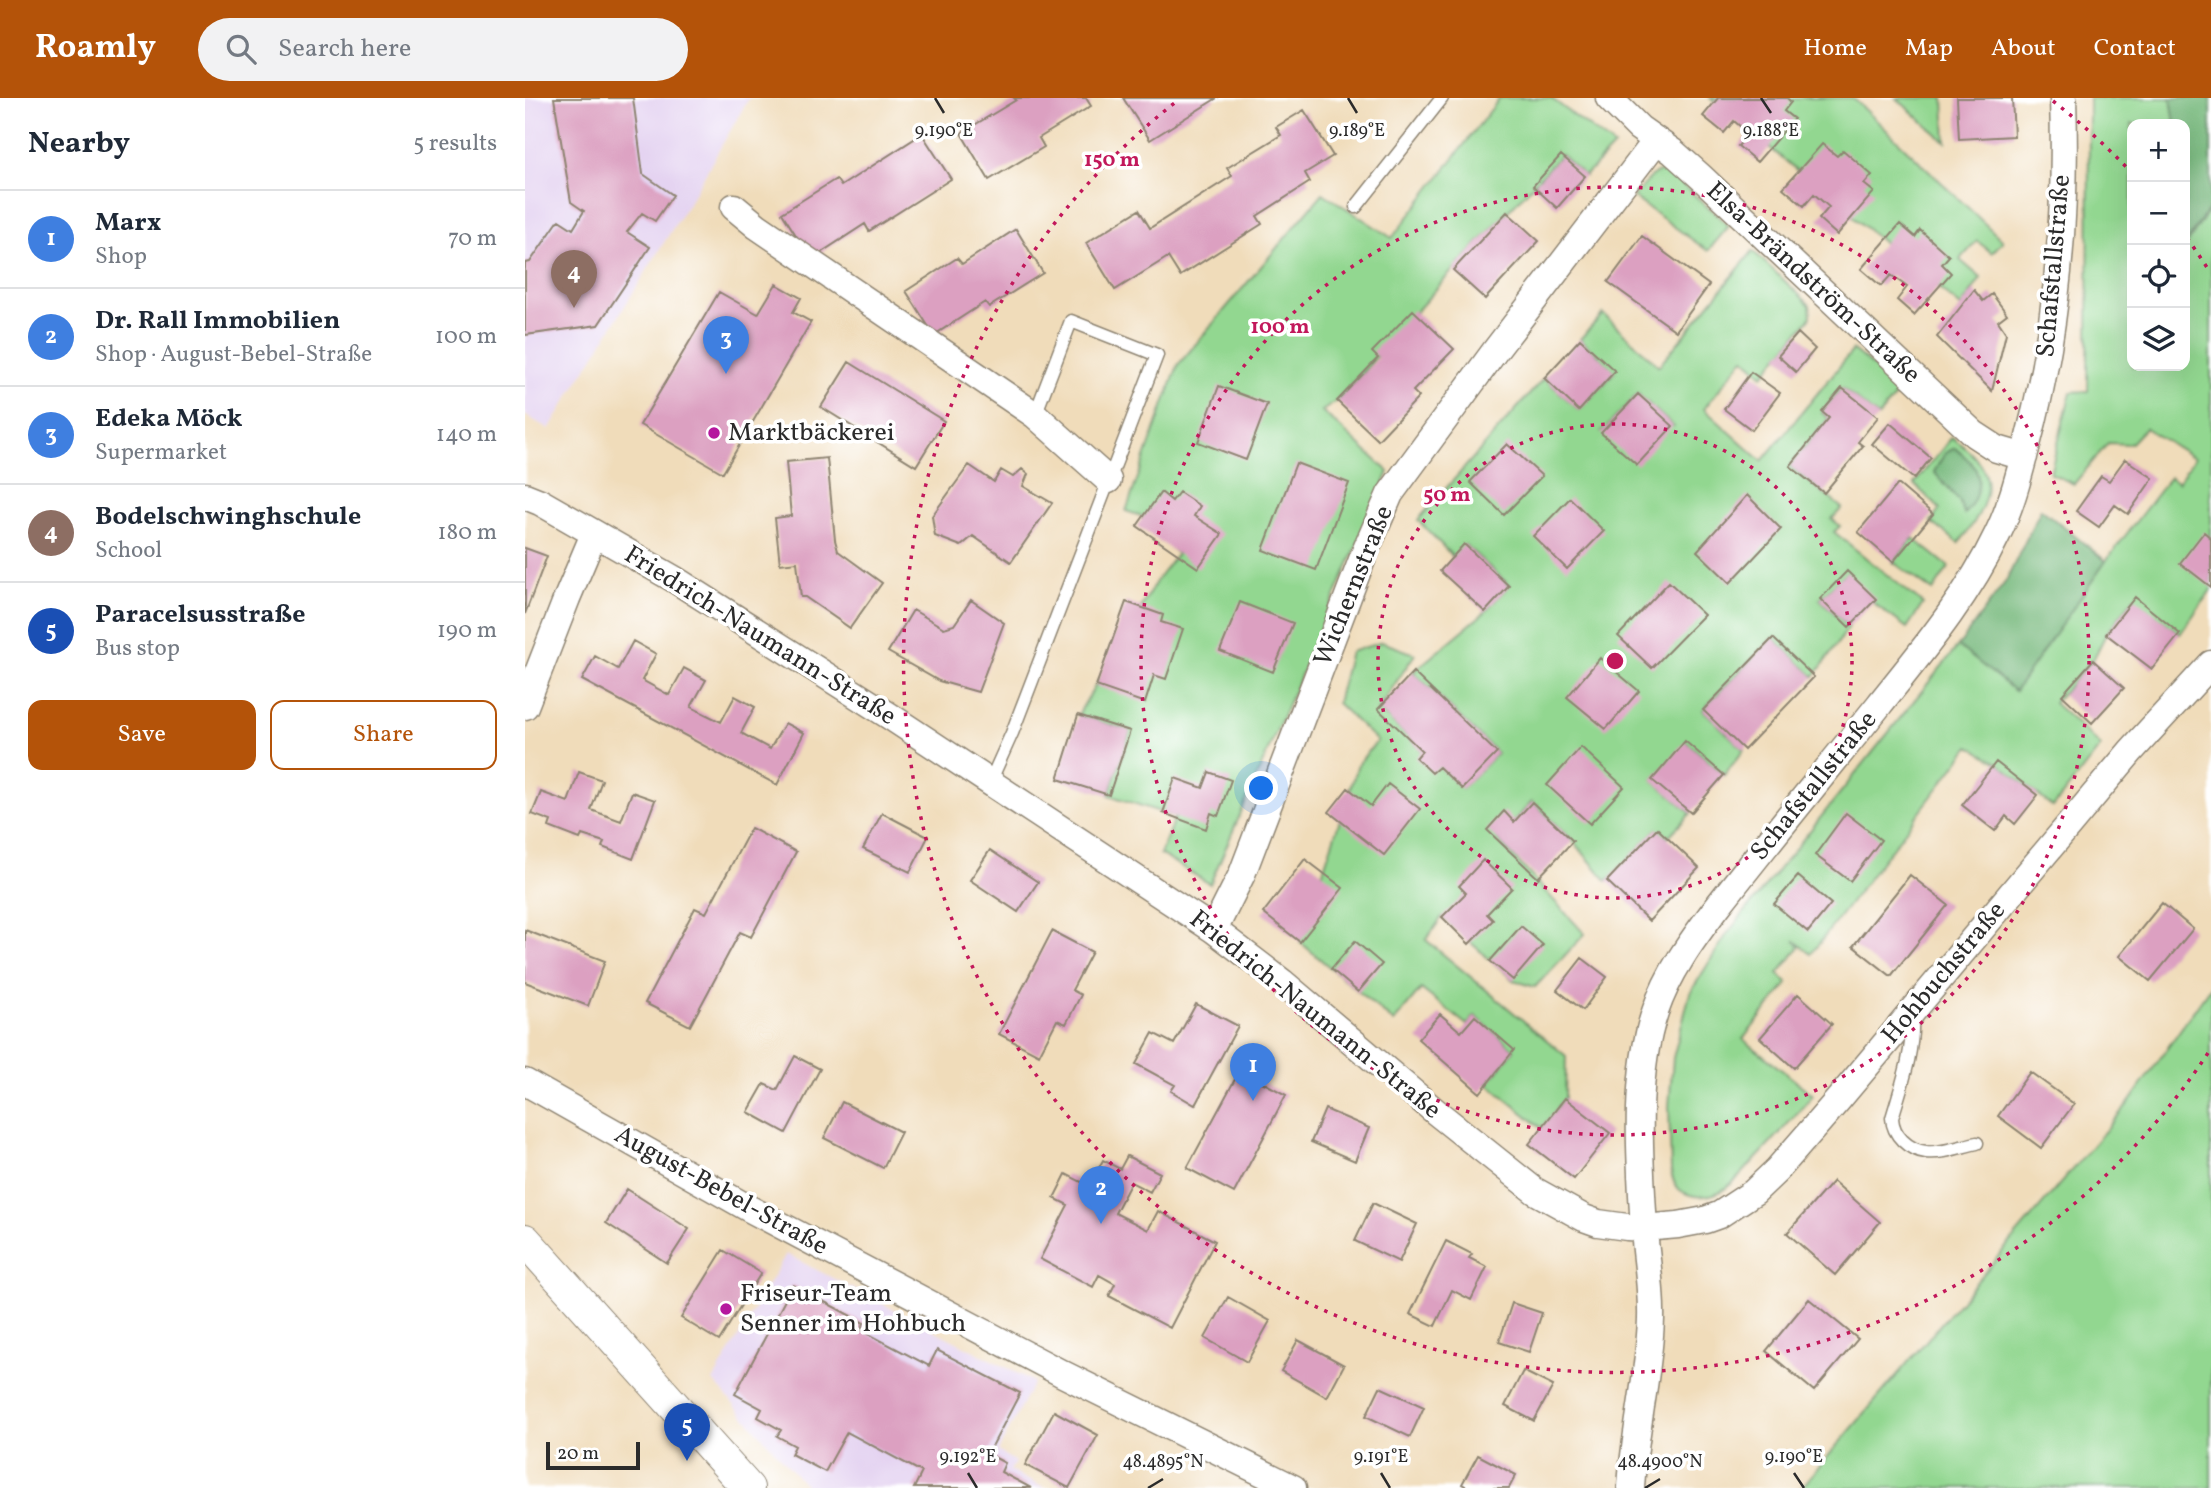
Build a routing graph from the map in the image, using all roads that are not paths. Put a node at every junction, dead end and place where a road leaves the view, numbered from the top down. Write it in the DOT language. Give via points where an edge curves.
graph roads {
  1 [pos="1442,98"];
  2 [pos="1609,98"];
  3 [pos="2063,98"];
  4 [pos="1655,141"];
  5 [pos="734,207"];
  6 [pos="1356,207"];
  7 [pos="1035,415"];
  8 [pos="2024,457"];
  9 [pos="1108,481"];
  10 [pos="525,496"];
  11 [pos="594,534"];
  12 [pos="2211,664"];
  13 [pos="525,706"];
  14 [pos="990,782"];
  15 [pos="1214,930"];
  16 [pos="1912,1012"];
  17 [pos="525,1082"];
  18 [pos="1977,1143"];
  19 [pos="1644,1228"];
  20 [pos="525,1240"];
  21 [pos="1634,1487"];
  22 [pos="748,1488"];
  23 [pos="1293,1488"];
  1 -- 6 [label="lane"];
  2 -- 4 [label="street, Elsa-Brändström-Straße"];
  3 -- 8 [label="street, Schafstallstraße" via="2062,206 2054,301 2040,394"];
  4 -- 8 [label="street, Elsa-Brändström-Straße" via="1702,177 1974,434 1997,449"];
  4 -- 15 [label="street, Wichernstraße" via="1390,494 1242,874"];
  5 -- 7 [label="street"];
  7 -- 9 [label="street"];
  7 -- 9 [label="lane" via="1071,321 1157,355"];
  8 -- 19 [label="street, Schafstallstraße" via="1997,535 1956,606 1717,907 1675,968 1656,1010 1642,1068"];
  9 -- 14 [label="lane"];
  10 -- 11 [label="street, Friedrich-Naumann-Straße"];
  11 -- 13 [label="street"];
  11 -- 14 [label="street, Friedrich-Naumann-Straße" via="674,579"];
  12 -- 16 [label="street, Hohbuchstraße" via="2131,751"];
  14 -- 15 [label="street, Friedrich-Naumann-Straße"];
  15 -- 19 [label="street, Friedrich-Naumann-Straße" via="1535,1191 1591,1221"];
  16 -- 18 [label="lane" via="1910,1056 1893,1127 1903,1141 1926,1152"];
  16 -- 19 [label="street, Hohbuchstraße" via="1754,1192 1719,1215"];
  17 -- 23 [label="street, August-Bebel-Straße" via="748,1208 1061,1373"];
  19 -- 21 [label="street, Schafstallstraße" via="1651,1286 1650,1329"];
  20 -- 22 [label="street"];
}
